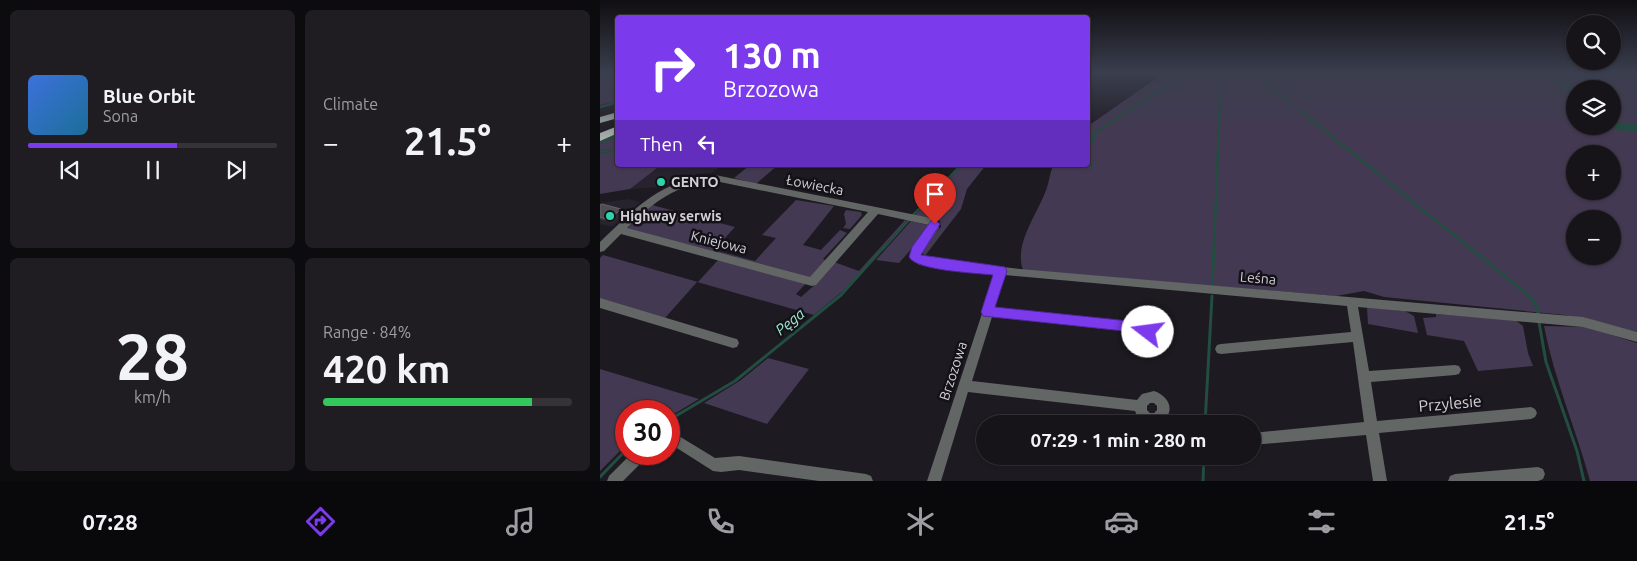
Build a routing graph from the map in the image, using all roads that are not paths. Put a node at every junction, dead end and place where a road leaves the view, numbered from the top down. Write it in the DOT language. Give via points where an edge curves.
graph roads {
  1 [pos="615,109"];
  2 [pos="600,113"];
  3 [pos="615,116"];
  4 [pos="600,120"];
  5 [pos="615,120"];
  6 [pos="600,125"];
  7 [pos="615,128"];
  8 [pos="615,129"];
  9 [pos="600,131"];
  10 [pos="600,137"];
  11 [pos="875,211"];
  12 [pos="935,224"];
  13 [pos="620,230"];
  14 [pos="600,248"];
  15 [pos="1001,271"];
  16 [pos="1352,302"];
  17 [pos="600,303"];
  18 [pos="988,312"];
  19 [pos="1148,328"];
  20 [pos="1637,337"];
  21 [pos="1357,338"];
  22 [pos="733,343"];
  23 [pos="1220,349"];
  24 [pos="1455,370"];
  25 [pos="1363,377"];
  26 [pos="963,386"];
  27 [pos="1140,406"];
  28 [pos="1531,413"];
  29 [pos="1372,428"];
  30 [pos="1261,438"];
  31 [pos="680,443"];
  32 [pos="629,465"];
  33 [pos="1538,474"];
  34 [pos="614,481"];
  35 [pos="866,481"];
  36 [pos="934,481"];
  37 [pos="1380,481"];
  38 [pos="1455,481"];
  1 -- 2 [label="main road"];
  3 -- 4 [label="main road"];
  5 -- 6 [label="main road"];
  7 -- 9 [label="main road"];
  8 -- 10 [label="main road"];
  11 -- 12 [label="street, Łowiecka"];
  11 -- 13 [label="street, Łowiecka" via="716,178 694,180 661,192"];
  11 -- 13 [label="street, Kniejowa" via="812,282"];
  12 -- 15 [label="street, Leśna" via="916,250 917,259"];
  13 -- 14 [label="street"];
  15 -- 16 [label="street, Leśna"];
  15 -- 18 [label="street, Brzozowa"];
  16 -- 20 [label="street, Leśna" via="1574,321"];
  16 -- 21 [label="street"];
  17 -- 22 [label="street"];
  18 -- 19 [label="street"];
  18 -- 26 [label="street, Brzozowa"];
  21 -- 23 [label="street"];
  21 -- 25 [label="street"];
  24 -- 25 [label="street"];
  25 -- 29 [label="street"];
  26 -- 27 [label="street"];
  26 -- 36 [label="street, Brzozowa"];
  28 -- 29 [label="street, Przylesie"];
  29 -- 30 [label="street, Przylesie"];
  29 -- 37 [label="street"];
  31 -- 35 [label="street" via="713,464 739,463"];
  32 -- 34 [label="street"];
  33 -- 38 [label="street"];
}
